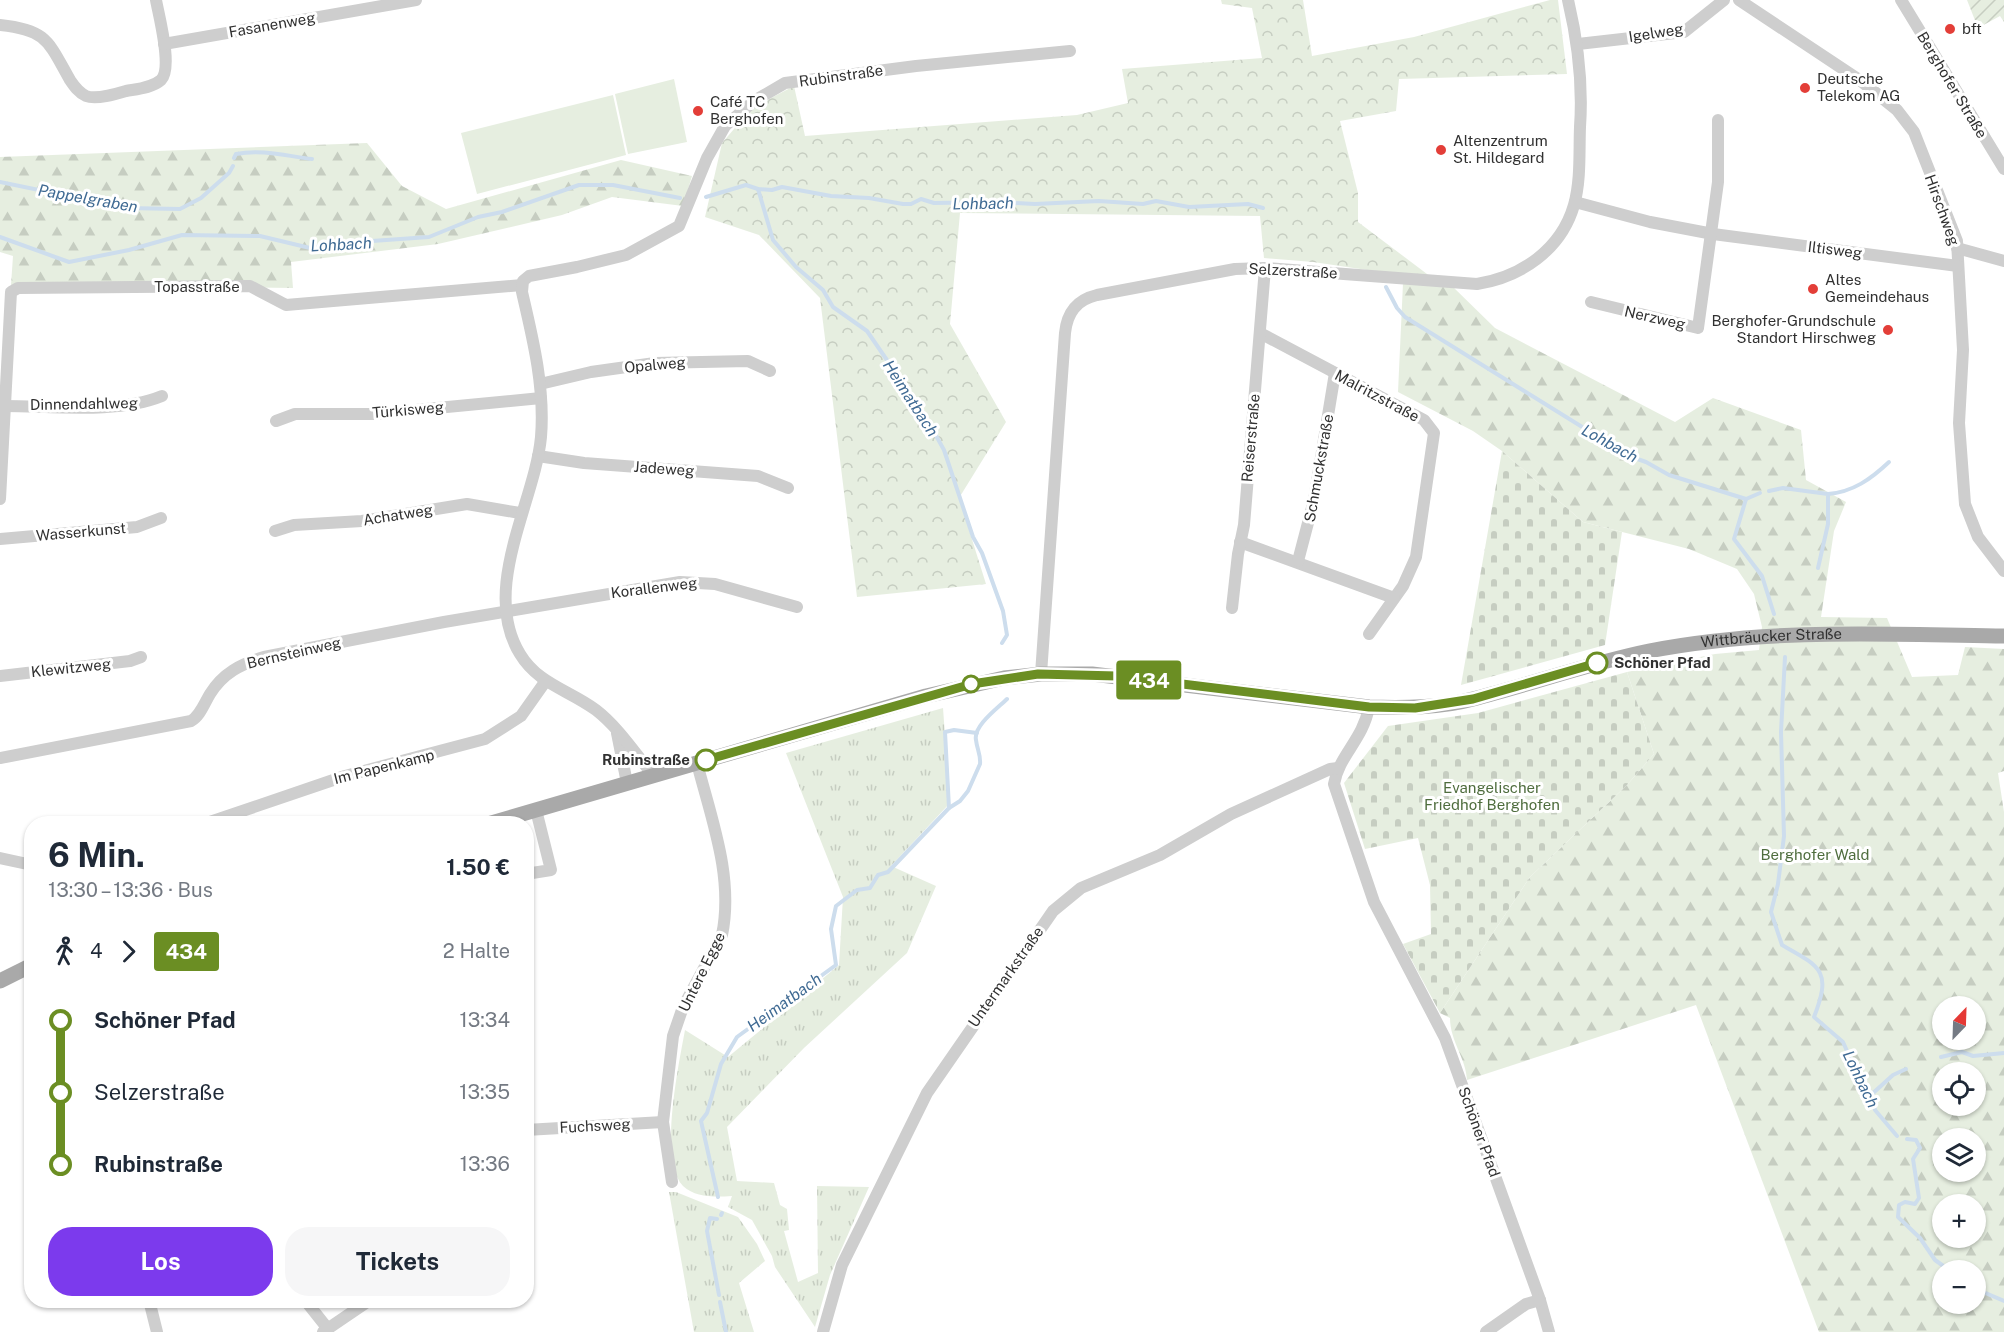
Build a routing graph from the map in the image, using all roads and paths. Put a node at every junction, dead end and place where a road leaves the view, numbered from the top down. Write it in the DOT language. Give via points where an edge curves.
graph roads {
  1 [pos="156,0"];
  2 [pos="416,0"];
  3 [pos="1568,0"];
  4 [pos="1724,0"];
  5 [pos="1739,0"];
  6 [pos="1900,0"];
  7 [pos="0,25"];
  8 [pos="164,44"];
  9 [pos="1578,44"];
  10 [pos="1070,51"];
  11 [pos="1718,120"];
  12 [pos="2004,170"];
  13 [pos="1575,202"];
  14 [pos="1713,234"];
  15 [pos="1957,248"];
  16 [pos="2004,261"];
  17 [pos="1958,266"];
  18 [pos="1265,268"];
  19 [pos="522,285"];
  20 [pos="1591,302"];
  21 [pos="1260,333"];
  22 [pos="770,371"];
  23 [pos="1335,374"];
  24 [pos="540,384"];
  25 [pos="162,396"];
  26 [pos="541,398"];
  27 [pos="5,406"];
  28 [pos="276,421"];
  29 [pos="538,456"];
  30 [pos="788,488"];
  31 [pos="0,499"];
  32 [pos="520,513"];
  33 [pos="161,518"];
  34 [pos="275,531"];
  35 [pos="0,539"];
  36 [pos="1240,542"];
  37 [pos="1298,561"];
  38 [pos="2004,570"];
  39 [pos="1394,598"];
  40 [pos="797,607"];
  41 [pos="1232,608"];
  42 [pos="508,610"];
  43 [pos="1369,634"];
  44 [pos="2004,636"];
  45 [pos="141,657"];
  46 [pos="1041,674"];
  47 [pos="0,676"];
  48 [pos="545,682"];
  49 [pos="1369,707"];
  50 [pos="615,729"];
  51 [pos="0,758"];
  52 [pos="697,763"];
  53 [pos="1338,768"];
  54 [pos="653,775"];
  55 [pos="627,783"];
  56 [pos="536,810"];
  57 [pos="228,816"];
  58 [pos="515,816"];
  59 [pos="0,858"];
  60 [pos="24,863"];
  61 [pos="534,873"];
  62 [pos="24,969"];
  63 [pos="0,981"];
  64 [pos="663,1122"];
  65 [pos="534,1130"];
  66 [pos="672,1182"];
  67 [pos="1540,1300"];
  68 [pos="151,1308"];
  69 [pos="311,1308"];
  70 [pos="358,1308"];
  71 [pos="326,1330"];
  72 [pos="157,1332"];
  73 [pos="823,1332"];
  74 [pos="1486,1332"];
  75 [pos="1549,1332"];
  1 -- 8 [label="street"];
  2 -- 8 [label="street, Fasanenweg"];
  3 -- 9 [label="street, Selzerstraße"];
  4 -- 9 [label="street, Igelweg" via="1684,32"];
  5 -- 15 [label="street, Hirschweg" via="1861,81 1902,115 1914,132"];
  6 -- 12 [label="street, Berghofer Straße"];
  7 -- 8 [label="street" via="40,34 76,89 87,97 154,85 163,78 167,65"];
  9 -- 13 [label="street, Selzerstraße" via="1582,109"];
  10 -- 19 [label="street, Rubinstraße" via="785,83 754,101 725,126 679,226 626,255 529,276"];
  11 -- 14 [label="street"];
  13 -- 14 [label="street, Iltisweg"];
  13 -- 18 [label="street, Selzerstraße" via="1562,231 1546,251 1526,268 1493,281 1460,284"];
  14 -- 17 [label="street, Iltisweg"];
  14 -- 20 [label="street, Nerzweg" via="1698,328"];
  15 -- 16 [label="street"];
  15 -- 17 [label="street, Hirschweg"];
  17 -- 38 [label="street, Hirschweg" via="1964,376 1959,423 1965,504 1978,537"];
  18 -- 21 [label="street, Reiserstraße"];
  18 -- 46 [label="street, Selzerstraße" via="1235,269 1097,295 1081,301 1070,313 1065,333"];
  19 -- 24 [label="street"];
  19 -- 27 [label="street, Topasstraße" via="286,305 250,286 18,288 10,292"];
  21 -- 23 [label="street, Malritzstraße"];
  21 -- 36 [label="street, Reiserstraße"];
  22 -- 24 [label="street, Opalweg" via="748,361 655,363"];
  23 -- 37 [label="street, Schmuckstraße" via="1312,510"];
  23 -- 39 [label="street, Malritzstraße" via="1424,420 1434,433 1416,557"];
  24 -- 26 [label="street"];
  25 -- 27 [label="street, Dinnendahlweg" via="145,403 106,406"];
  26 -- 28 [label="street, Türkisweg" via="374,414 295,414"];
  26 -- 29 [label="street"];
  27 -- 31 [label="street"];
  29 -- 30 [label="street, Jadeweg" via="584,464 758,476"];
  29 -- 32 [label="street"];
  32 -- 34 [label="street, Achatweg" via="467,504 362,521 294,525"];
  32 -- 42 [label="street" via="510,560"];
  33 -- 35 [label="street, Wasserkunst" via="137,527"];
  36 -- 37 [label="street"];
  36 -- 41 [label="street, Reiserstraße"];
  37 -- 39 [label="street"];
  39 -- 43 [label="street, Malritzstraße"];
  40 -- 42 [label="street, Korallenweg" via="729,586 691,582"];
  42 -- 48 [label="street" via="520,654"];
  42 -- 51 [label="street, Bernsteinweg" via="264,657 223,677 191,722"];
  44 -- 49 [label="main road, Wittbräucker Straße" via="1813,634 1730,639 1623,657 1473,699 1415,708"];
  45 -- 47 [label="street, Klewitzweg"];
  46 -- 49 [label="main road, Wittbräucker Straße" via="1117,676"];
  46 -- 52 [label="main road, Wittbräucker Straße" via="972,684"];
  48 -- 50 [label="street" via="592,708"];
  48 -- 57 [label="street, Im Papenkamp" via="521,716 485,739 345,776"];
  49 -- 53 [label="street" via="1361,734"];
  50 -- 54 [label="street"];
  50 -- 55 [label="street"];
  52 -- 54 [label="main road, Wittbräucker Straße"];
  52 -- 64 [label="street, Untere Egge" via="722,864 724,923 709,964 676,1026"];
  53 -- 67 [label="street, Schöner Pfad" via="1334,784 1374,902 1445,1038"];
  53 -- 73 [label="street, Untermarkstraße" via="1231,814 1160,855 1081,888 1053,911 927,1093 842,1265"];
  54 -- 55 [label="main road, Wittbräucker Straße"];
  55 -- 56 [label="main road, Wittbräucker Straße"];
  56 -- 58 [label="main road, Wittbräucker Straße"];
  56 -- 61 [label="street" via="551,870"];
  59 -- 60 [label="street"];
  62 -- 63 [label="main road"];
  64 -- 65 [label="street, Fuchsweg"];
  64 -- 66 [label="street, Untere Egge"];
  67 -- 74 [label="street" via="1526,1304"];
  67 -- 75 [label="street, Schöner Pfad"];
  68 -- 72 [label="street"];
  69 -- 71 [label="street"];
  70 -- 71 [label="street"];
}
